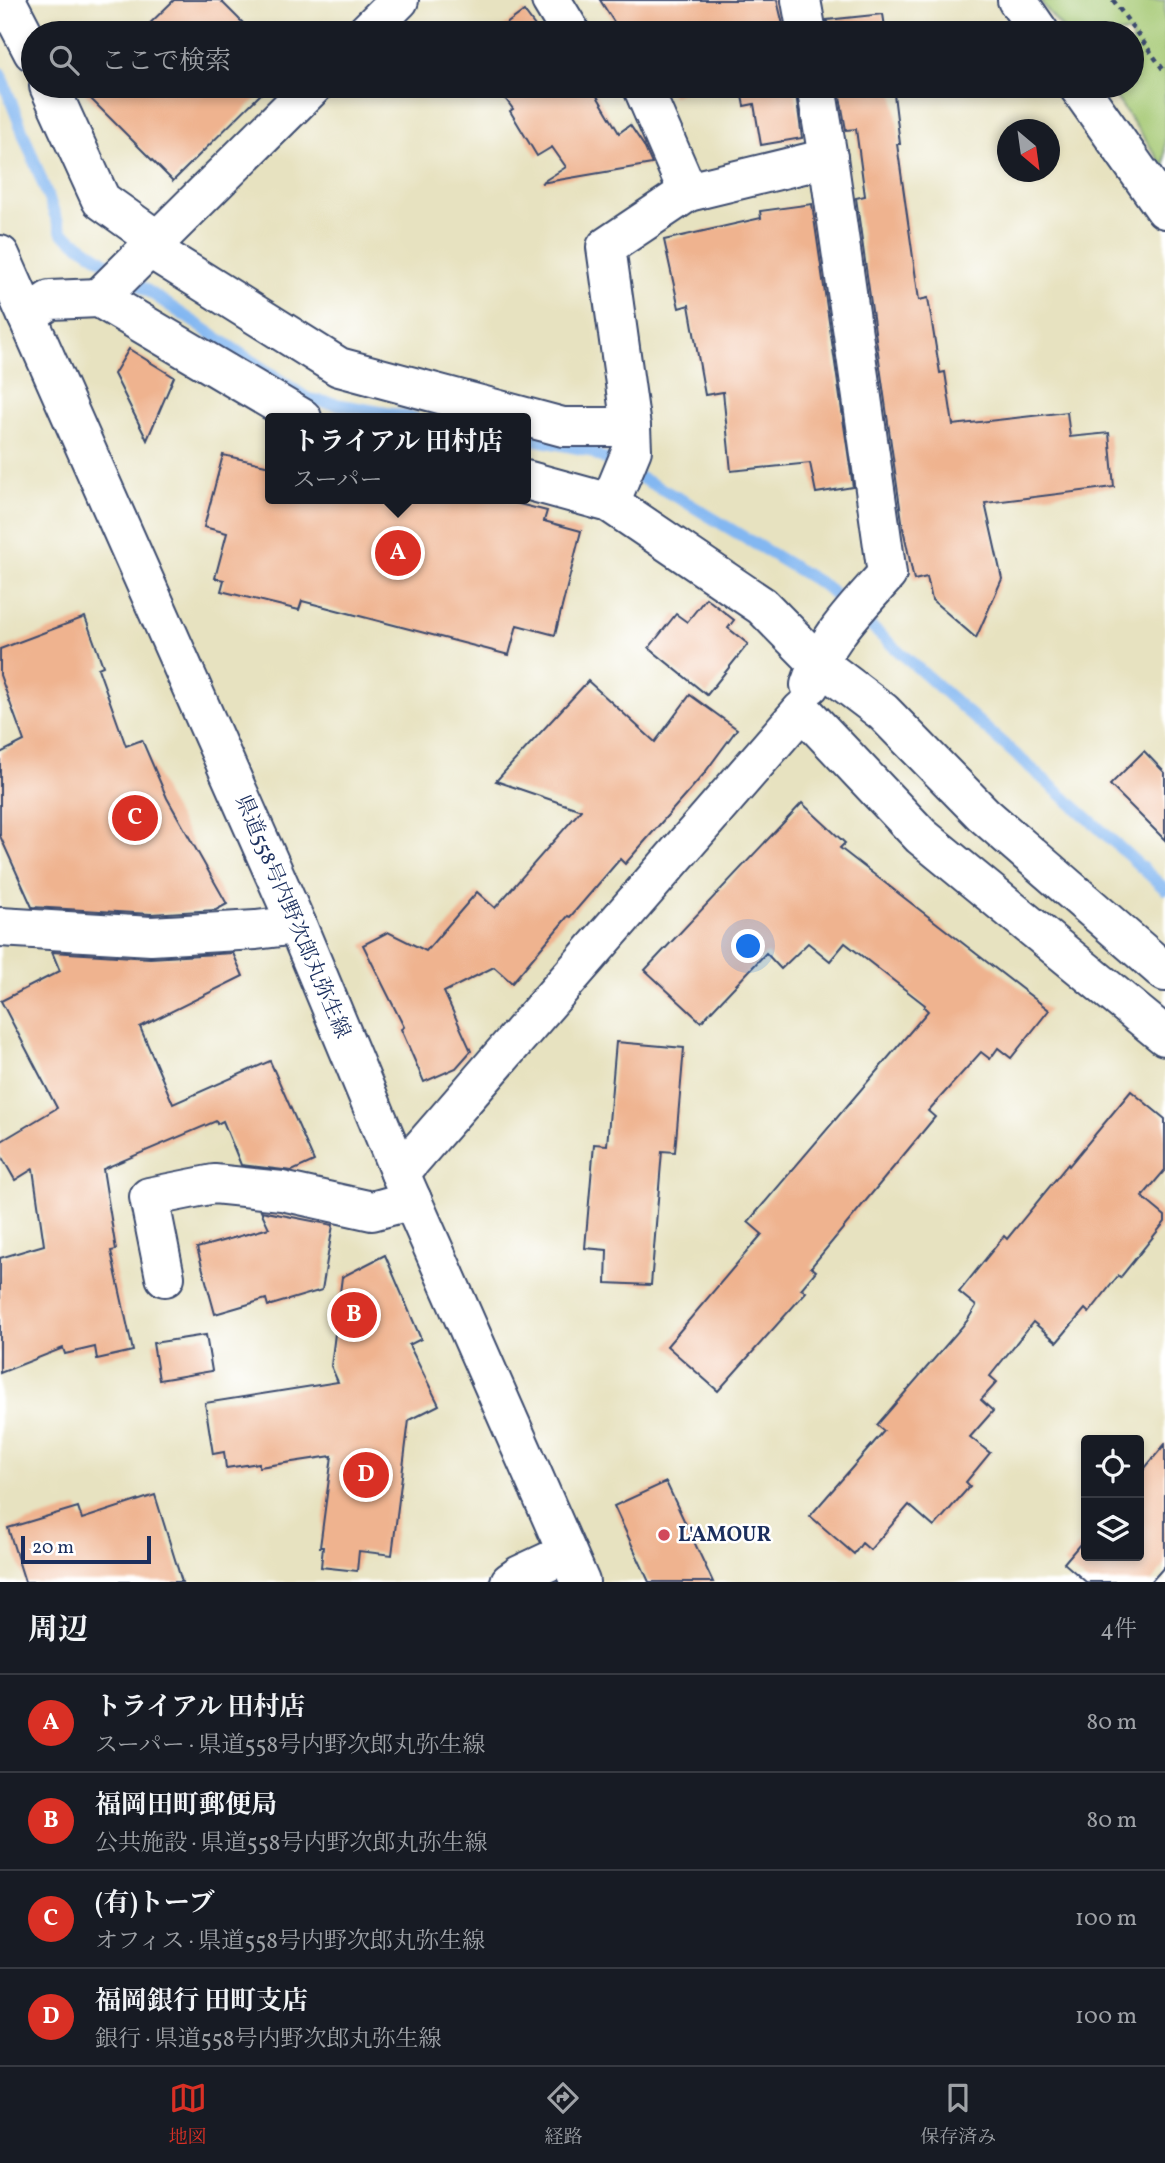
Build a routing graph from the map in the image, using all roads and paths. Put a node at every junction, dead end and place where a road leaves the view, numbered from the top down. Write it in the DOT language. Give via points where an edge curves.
graph roads {
  1 [pos="6,0"];
  2 [pos="399,0"];
  3 [pos="551,0"];
  4 [pos="801,0"];
  5 [pos="1017,0"];
  6 [pos="1113,0"];
  7 [pos="378,21"];
  8 [pos="564,21"];
  9 [pos="805,21"];
  10 [pos="1032,21"];
  11 [pos="1128,21"];
  12 [pos="21,29"];
  13 [pos="1144,43"];
  14 [pos="1165,72"];
  15 [pos="54,98"];
  16 [pos="301,98"];
  17 [pos="647,98"];
  18 [pos="818,98"];
  19 [pos="1086,98"];
  20 [pos="828,158"];
  21 [pos="688,192"];
  22 [pos="1165,209"];
  23 [pos="150,247"];
  24 [pos="0,255"];
  25 [pos="99,299"];
  26 [pos="27,316"];
  27 [pos="293,413"];
  28 [pos="511,413"];
  29 [pos="531,418"];
  30 [pos="632,438"];
  31 [pos="531,481"];
  32 [pos="610,503"];
  33 [pos="817,662"];
  34 [pos="802,710"];
  35 [pos="297,925"];
  36 [pos="0,927"];
  37 [pos="1165,972"];
  38 [pos="1165,1036"];
  39 [pos="406,1187"];
  40 [pos="165,1277"];
  41 [pos="573,1568"];
  42 [pos="510,1582"];
  1 -- 12 [label="street"];
  2 -- 7 [label="street"];
  3 -- 8 [label="street"];
  4 -- 9 [label="street"];
  5 -- 10 [label="street"];
  6 -- 11 [label="path"];
  13 -- 14 [label="path"];
  15 -- 23 [label="street" via="101,200"];
  16 -- 23 [label="street"];
  17 -- 21 [label="street"];
  18 -- 20 [label="street"];
  19 -- 22 [label="street"];
  20 -- 21 [label="street"];
  20 -- 33 [label="street" via="887,574 838,629"];
  21 -- 30 [label="street" via="607,247"];
  23 -- 25 [label="street"];
  23 -- 28 [label="street" via="339,367"];
  24 -- 26 [label="street, 県道558号内野次郎丸弥生線"];
  25 -- 26 [label="street" via="50,300"];
  25 -- 27 [label="street"];
  26 -- 35 [label="street, 県道558号内野次郎丸弥生線"];
  29 -- 30 [label="street"];
  30 -- 32 [label="street"];
  31 -- 32 [label="street"];
  32 -- 33 [label="street" via="762,606"];
  33 -- 34 [label="street"];
  33 -- 37 [label="street" via="883,712 982,814"];
  34 -- 38 [label="street" via="921,836"];
  34 -- 39 [label="street"];
  35 -- 36 [label="street" via="151,936"];
  35 -- 39 [label="street, 県道558号内野次郎丸弥生線"];
  39 -- 40 [label="street" via="372,1211 282,1191 214,1184 149,1197"];
  39 -- 41 [label="street, 県道558号内野次郎丸弥生線"];
  41 -- 42 [label="street" via="520,1575"];
}
